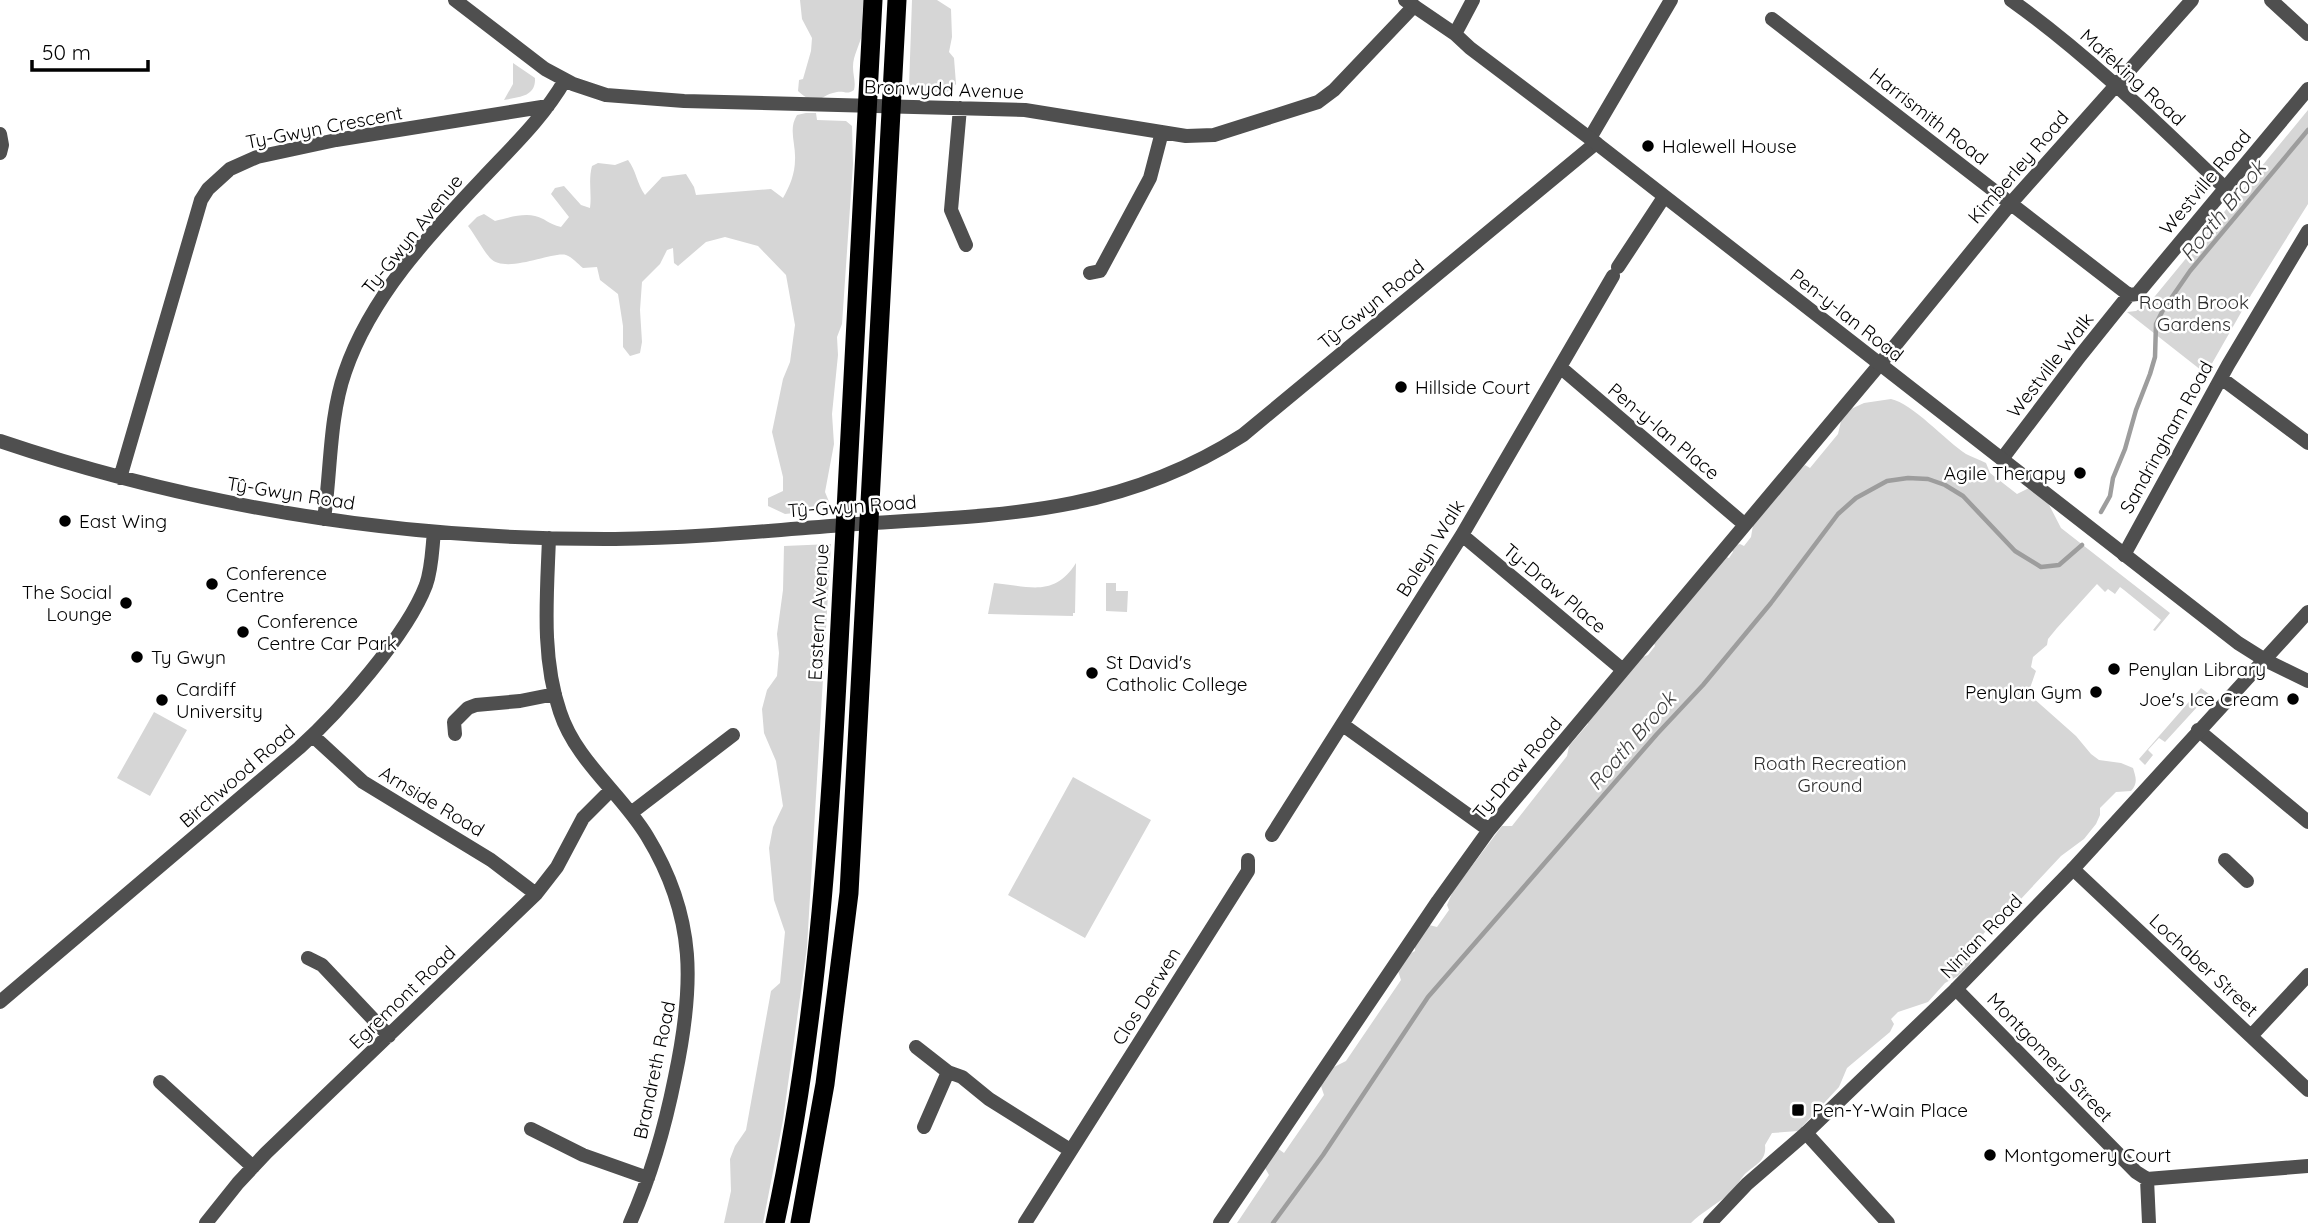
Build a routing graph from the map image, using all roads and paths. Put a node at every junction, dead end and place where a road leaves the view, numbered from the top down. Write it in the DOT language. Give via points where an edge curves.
graph roads {
  1 [pos="454,0"];
  2 [pos="873,0"];
  3 [pos="897,0"];
  4 [pos="1473,0"];
  5 [pos="1671,0"];
  6 [pos="2011,0"];
  7 [pos="2192,0"];
  8 [pos="2271,0"];
  9 [pos="1410,3"];
  10 [pos="1772,19"];
  11 [pos="1455,34"];
  12 [pos="2308,34"];
  13 [pos="565,80"];
  14 [pos="2116,86"];
  15 [pos="2308,89"];
  16 [pos="548,106"];
  17 [pos="960,108"];
  18 [pos="1162,132"];
  19 [pos="0,134"];
  20 [pos="1593,141"];
  21 [pos="0,153"];
  22 [pos="2224,187"];
  23 [pos="1664,197"];
  24 [pos="2011,203"];
  25 [pos="2307,235"];
  26 [pos="966,245"];
  27 [pos="1090,272"];
  28 [pos="2129,296"];
  29 [pos="1880,364"];
  30 [pos="1560,367"];
  31 [pos="2221,378"];
  32 [pos="0,441"];
  33 [pos="2308,443"];
  34 [pos="2002,459"];
  35 [pos="120,478"];
  36 [pos="324,519"];
  37 [pos="1744,524"];
  38 [pos="433,532"];
  39 [pos="1462,535"];
  40 [pos="549,538"];
  41 [pos="2123,555"];
  42 [pos="2308,612"];
  43 [pos="2265,660"];
  44 [pos="1623,670"];
  45 [pos="2308,681"];
  46 [pos="555,694"];
  47 [pos="1343,725"];
  48 [pos="2198,730"];
  49 [pos="455,734"];
  50 [pos="733,735"];
  51 [pos="313,736"];
  52 [pos="611,790"];
  53 [pos="631,813"];
  54 [pos="2308,822"];
  55 [pos="1489,830"];
  56 [pos="1272,835"];
  57 [pos="1248,860"];
  58 [pos="2225,860"];
  59 [pos="2073,869"];
  60 [pos="2248,881"];
  61 [pos="536,894"];
  62 [pos="308,958"];
  63 [pos="2308,975"];
  64 [pos="1956,989"];
  65 [pos="0,1002"];
  66 [pos="388,1036"];
  67 [pos="2251,1036"];
  68 [pos="916,1047"];
  69 [pos="948,1072"];
  70 [pos="160,1082"];
  71 [pos="2308,1090"];
  72 [pos="924,1127"];
  73 [pos="531,1129"];
  74 [pos="1806,1133"];
  75 [pos="1070,1150"];
  76 [pos="2308,1166"];
  77 [pos="253,1167"];
  78 [pos="648,1178"];
  79 [pos="2147,1179"];
  80 [pos="206,1223"];
  81 [pos="630,1223"];
  82 [pos="775,1223"];
  83 [pos="800,1223"];
  84 [pos="1025,1223"];
  85 [pos="1220,1223"];
  86 [pos="1710,1223"];
  87 [pos="1888,1223"];
  88 [pos="2149,1223"];
  1 -- 13 [label="street, Bronwydd Avenue"];
  2 -- 82 [label="highway, Eastern Avenue" via="830,825 811,1020"];
  3 -- 83 [label="highway" via="850,880 825,1084"];
  4 -- 11 [label="street"];
  5 -- 20 [label="street, Tŷ-Gwyn Road"];
  6 -- 14 [label="street, Mafeking Road"];
  7 -- 14 [label="street, Kimberley Road"];
  8 -- 12 [label="street"];
  9 -- 11 [label="street, Pen-y-lan Road"];
  9 -- 18 [label="street, Bronwydd Avenue" via="1334,90 1318,102 1214,135"];
  10 -- 24 [label="street, Harrismith Road"];
  11 -- 20 [label="street, Pen-y-lan Road"];
  13 -- 16 [label="street, Ty-Gwyn Avenue"];
  13 -- 17 [label="street, Bronwydd Avenue" via="621,98"];
  14 -- 22 [label="street, Mafeking Road"];
  14 -- 24 [label="street, Kimberley Road"];
  15 -- 22 [label="street, Westville Road"];
  16 -- 35 [label="street, Ty-Gwyn Crescent" via="295,148 242,163 218,178 201,200"];
  16 -- 36 [label="street, Ty-Gwyn Avenue" via="420,248 362,331 340,391"];
  17 -- 18 [label="street, Bronwydd Avenue" via="1036,111"];
  17 -- 26 [label="street" via="951,210"];
  18 -- 27 [label="street" via="1142,196 1100,271"];
  19 -- 21 [label="street"];
  20 -- 23 [label="street, Pen-y-lan Road"];
  20 -- 40 [label="street, Tŷ-Gwyn Road" via="1253,428 1157,480 1082,503 1009,513 656,538"];
  22 -- 28 [label="street, Westville Road" via="2137,294"];
  23 -- 29 [label="street, Pen-y-lan Road"];
  23 -- 30 [label="street, Boleyn Walk"];
  24 -- 28 [label="street, Harrismith Road"];
  24 -- 29 [label="street, Kimberley Road"];
  25 -- 31 [label="street, Sandringham Road"];
  28 -- 34 [label="street, Westville Walk"];
  29 -- 34 [label="street, Pen-y-lan Road"];
  29 -- 37 [label="street, Ty-Draw Road"];
  30 -- 37 [label="street, Pen-y-lan Place"];
  30 -- 39 [label="street, Boleyn Walk"];
  31 -- 33 [label="street"];
  31 -- 41 [label="street, Sandringham Road"];
  32 -- 35 [label="street, Tŷ-Gwyn Road"];
  34 -- 41 [label="street, Pen-y-lan Road"];
  35 -- 36 [label="street, Tŷ-Gwyn Road"];
  36 -- 38 [label="street, Tŷ-Gwyn Road"];
  37 -- 44 [label="street, Ty-Draw Road"];
  38 -- 40 [label="street, Tŷ-Gwyn Road"];
  38 -- 51 [label="street, Birchwood Road" via="430,572 413,611"];
  39 -- 44 [label="street, Ty-Draw Place"];
  39 -- 47 [label="street, Boleyn Walk"];
  40 -- 46 [label="street, Brandreth Road" via="548,647"];
  41 -- 43 [label="street, Pen-y-lan Road"];
  42 -- 43 [label="street, Ninian Road"];
  43 -- 45 [label="street, Pen-y-lan Road"];
  43 -- 48 [label="street, Ninian Road"];
  44 -- 55 [label="street, Ty-Draw Road"];
  46 -- 49 [label="street" via="468,708 454,722"];
  46 -- 52 [label="street, Brandreth Road" via="572,737"];
  47 -- 55 [label="street"];
  47 -- 56 [label="street, Boleyn Walk"];
  48 -- 54 [label="street"];
  48 -- 59 [label="street, Ninian Road"];
  50 -- 53 [label="street"];
  51 -- 61 [label="street, Arnside Road" via="363,782 491,860"];
  51 -- 65 [label="street, Birchwood Road"];
  52 -- 53 [label="street, Brandreth Road"];
  52 -- 61 [label="street, Egremont Road" via="583,818 557,867"];
  53 -- 78 [label="street, Brandreth Road" via="657,853 672,889 686,942 689,978 672,1093"];
  55 -- 85 [label="street, Ty-Draw Road"];
  57 -- 75 [label="street, Clos Derwen" via="1248,871"];
  58 -- 60 [label="street"];
  59 -- 64 [label="street, Ninian Road"];
  59 -- 67 [label="street, Lochaber Street"];
  61 -- 66 [label="street, Egremont Road"];
  62 -- 66 [label="street" via="322,965"];
  63 -- 67 [label="street"];
  64 -- 74 [label="street, Ninian Road"];
  64 -- 79 [label="street, Montgomery Street"];
  66 -- 77 [label="street, Egremont Road"];
  67 -- 71 [label="street, Lochaber Street"];
  68 -- 69 [label="street"];
  69 -- 72 [label="street"];
  69 -- 75 [label="street"];
  70 -- 77 [label="street"];
  73 -- 78 [label="street" via="583,1155"];
  74 -- 86 [label="street, Ninian Road"];
  74 -- 87 [label="street"];
  75 -- 84 [label="street, Clos Derwen"];
  76 -- 79 [label="street"];
  77 -- 80 [label="street, Egremont Road"];
  78 -- 81 [label="street, Brandreth Road"];
  79 -- 88 [label="street"];
}
